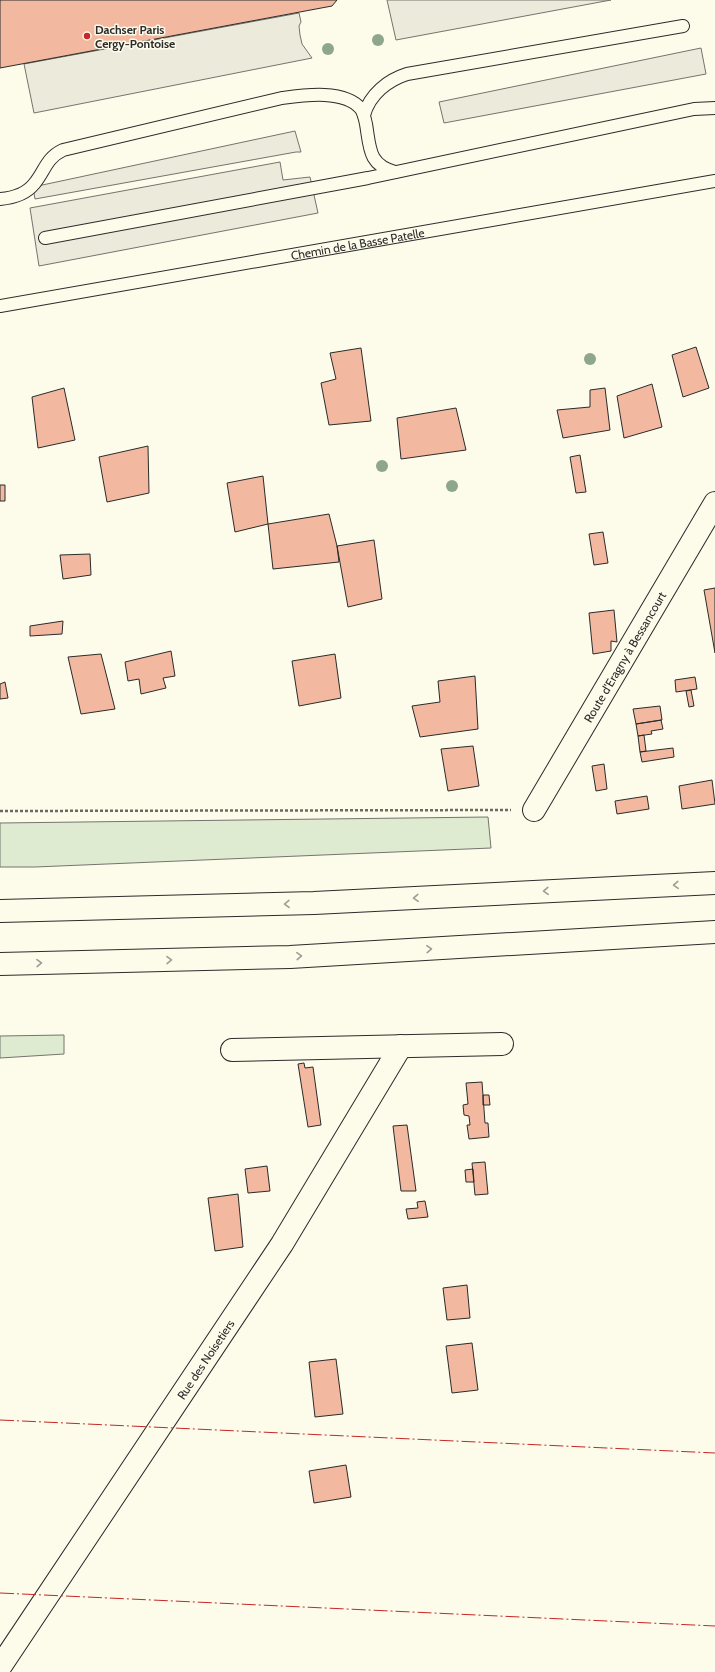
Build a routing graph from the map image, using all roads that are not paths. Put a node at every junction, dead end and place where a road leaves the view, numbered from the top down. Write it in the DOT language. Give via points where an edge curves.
graph roads {
  1 [pos="683,26"];
  2 [pos="715,108"];
  3 [pos="364,115"];
  4 [pos="394,172"];
  5 [pos="715,181"];
  6 [pos="0,200"];
  7 [pos="45,238"];
  8 [pos="0,306"];
  9 [pos="715,503"];
  10 [pos="534,810"];
  11 [pos="715,883"];
  12 [pos="0,911"];
  13 [pos="715,932"];
  14 [pos="0,964"];
  15 [pos="502,1044"];
  16 [pos="401,1046"];
  17 [pos="232,1050"];
  18 [pos="0,1667"];
  1 -- 3 [label="lane" via="407,74 383,86 369,103"];
  2 -- 4 [label="lane" via="694,109"];
  3 -- 4 [label="lane" via="370,152 374,160 386,170"];
  3 -- 6 [label="lane" via="356,105 337,97 303,95 282,98 63,150 54,154 33,185 22,193"];
  4 -- 7 [label="lane"];
  5 -- 8 [label="lane, Chemin de la Basse Patelle"];
  9 -- 10 [label="main road, Route d'Eragny à Bessancourt"];
  11 -- 12 [label="main road, one-way" via="314,903"];
  14 -- 13 [label="main road, one-way" via="290,957"];
  15 -- 16 [label="main road"];
  16 -- 17 [label="main road"];
  16 -- 18 [label="main road, Rue des Noisetiers" via="282,1244"];
}
